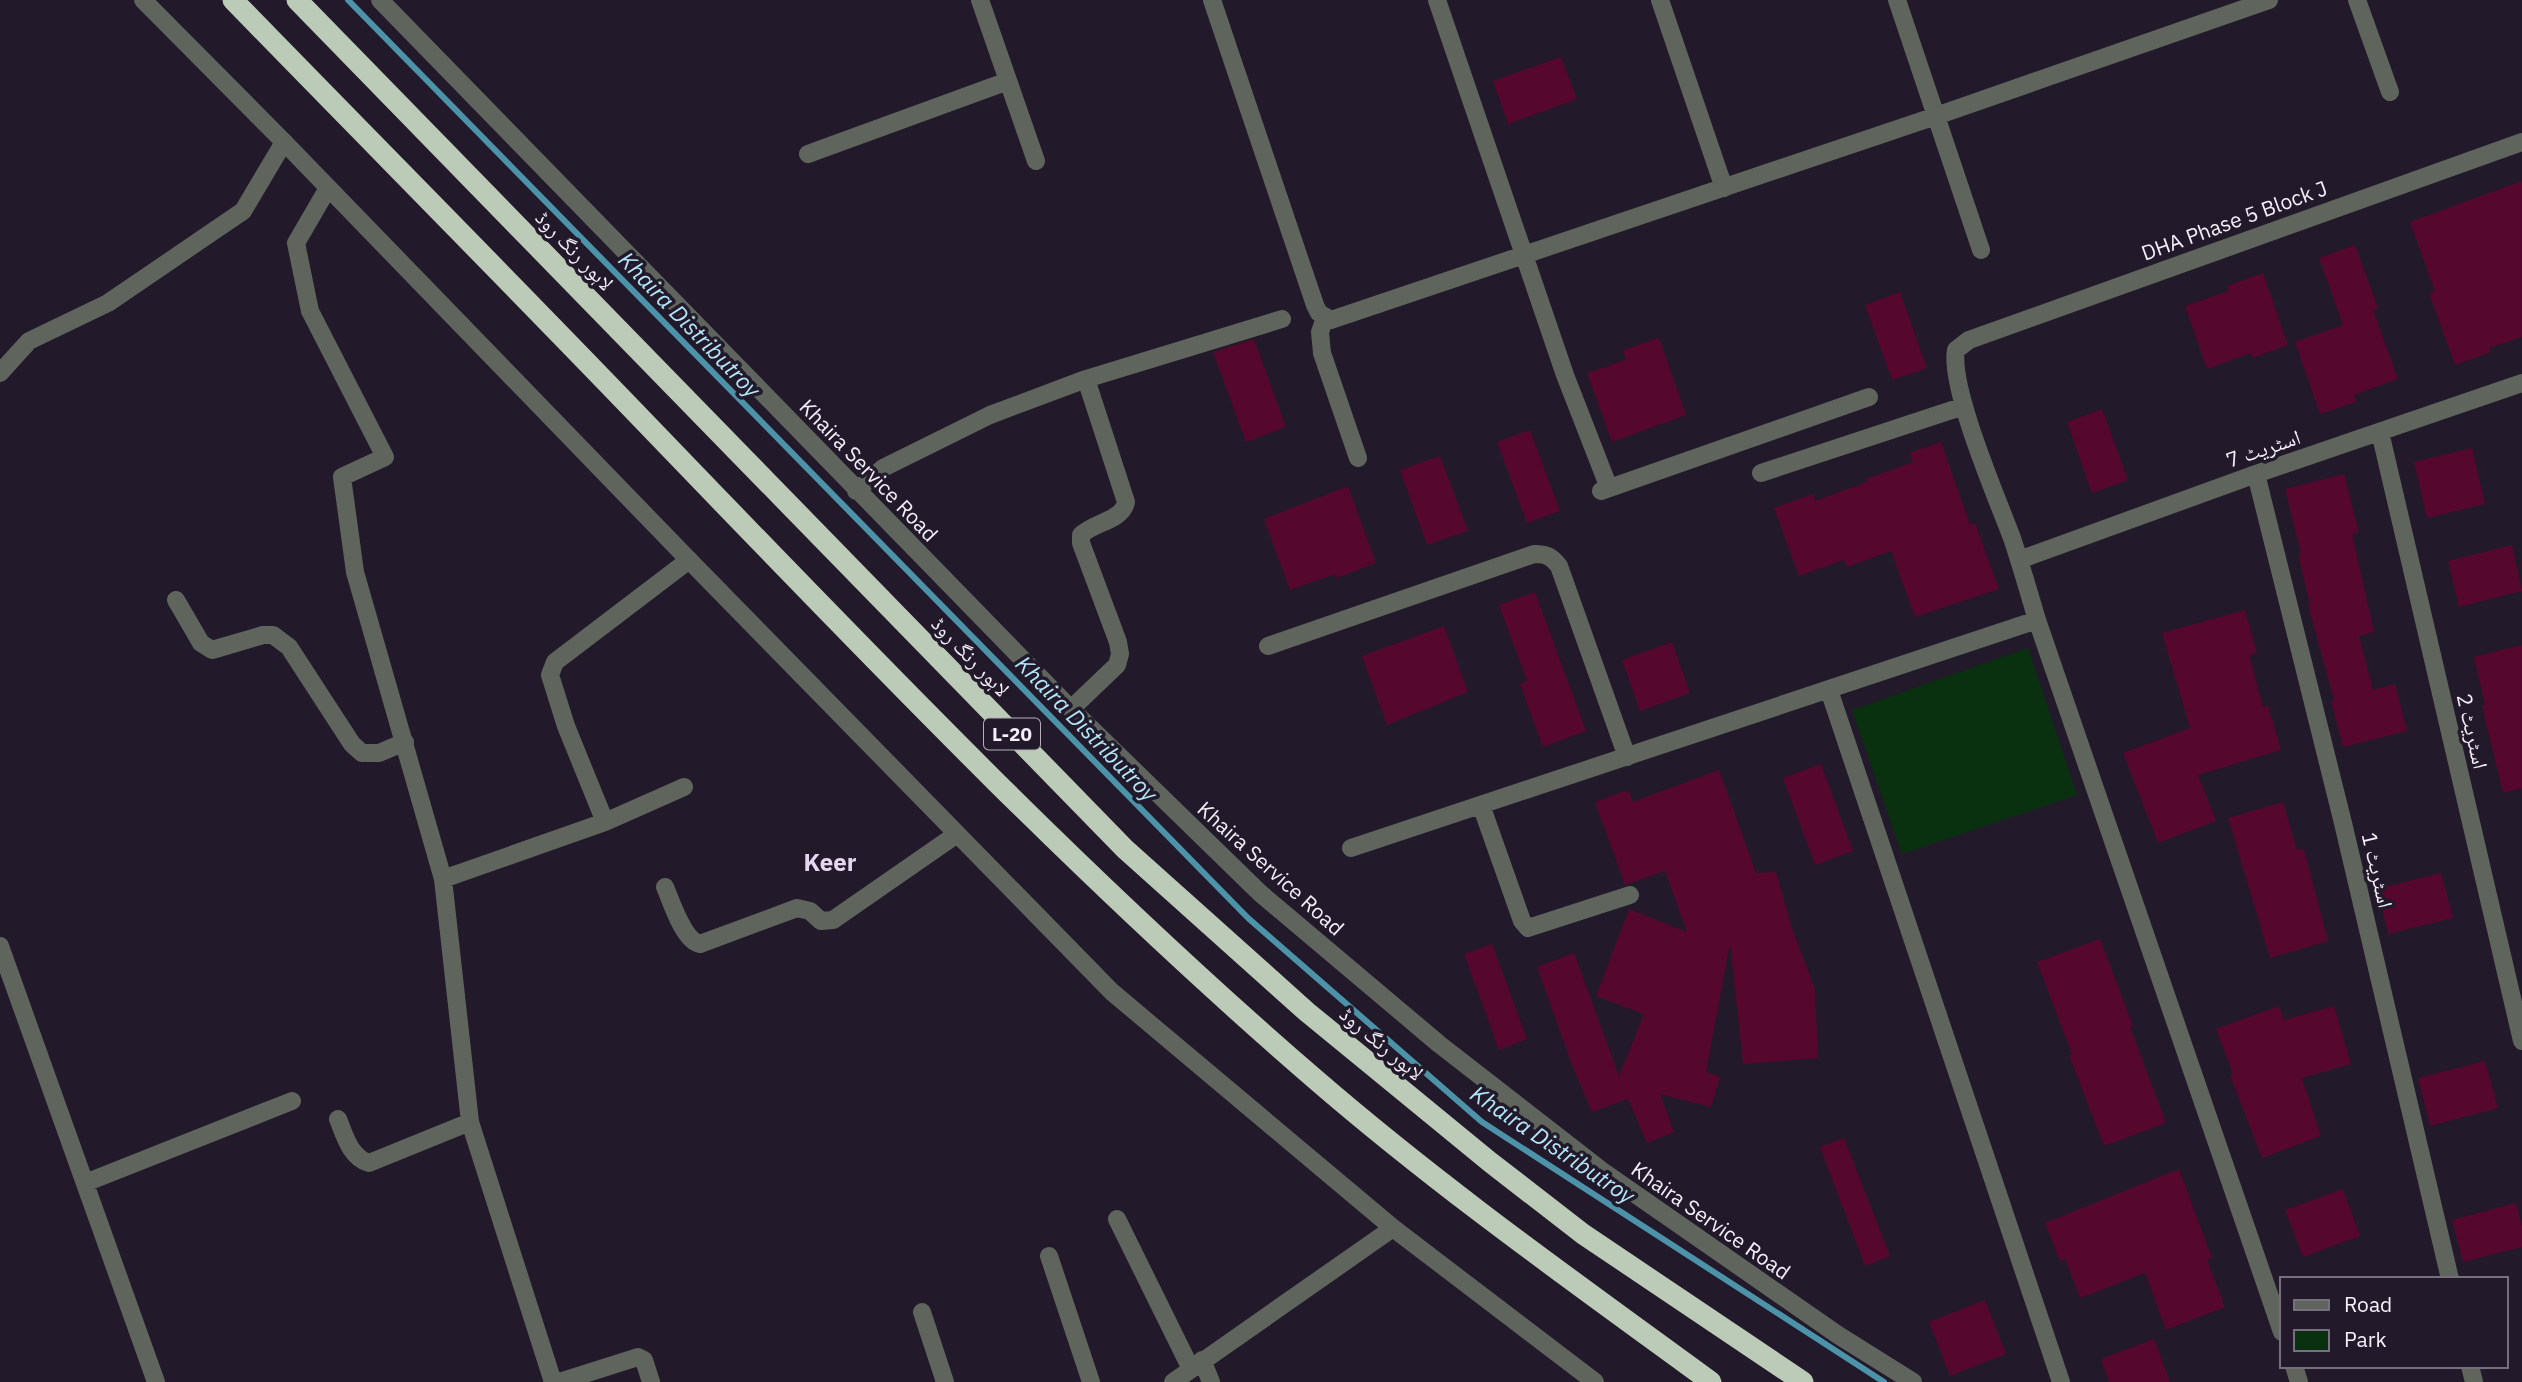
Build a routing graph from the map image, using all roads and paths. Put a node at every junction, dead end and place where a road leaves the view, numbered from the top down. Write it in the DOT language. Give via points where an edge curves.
graph roads {
  1 [pos="143,0"];
  2 [pos="233,0"];
  3 [pos="297,0"];
  4 [pos="380,0"];
  5 [pos="979,0"];
  6 [pos="1212,0"];
  7 [pos="1437,0"];
  8 [pos="1660,0"];
  9 [pos="1897,0"];
  10 [pos="2269,0"];
  11 [pos="2357,0"];
  12 [pos="1008,81"];
  13 [pos="2390,92"];
  14 [pos="1936,116"];
  15 [pos="284,142"];
  16 [pos="2522,142"];
  17 [pos="807,154"];
  18 [pos="1036,161"];
  19 [pos="328,188"];
  20 [pos="1724,188"];
  21 [pos="1981,250"];
  22 [pos="1525,255"];
  23 [pos="1325,318"];
  24 [pos="1282,320"];
  25 [pos="0,373"];
  26 [pos="1086,379"];
  27 [pos="2522,383"];
  28 [pos="1869,397"];
  29 [pos="1964,406"];
  30 [pos="2380,432"];
  31 [pos="1358,458"];
  32 [pos="1761,473"];
  33 [pos="2256,474"];
  34 [pos="856,491"];
  35 [pos="689,560"];
  36 [pos="2019,560"];
  37 [pos="176,600"];
  38 [pos="2037,620"];
  39 [pos="1268,646"];
  40 [pos="1829,690"];
  41 [pos="1071,709"];
  42 [pos="405,743"];
  43 [pos="1627,757"];
  44 [pos="684,787"];
  45 [pos="1481,805"];
  46 [pos="605,822"];
  47 [pos="957,834"];
  48 [pos="1351,848"];
  49 [pos="443,880"];
  50 [pos="665,887"];
  51 [pos="1630,894"];
  52 [pos="0,946"];
  53 [pos="2522,1041"];
  54 [pos="292,1101"];
  55 [pos="338,1119"];
  56 [pos="470,1122"];
  57 [pos="85,1183"];
  58 [pos="1117,1219"];
  59 [pos="1393,1228"];
  60 [pos="1049,1256"];
  61 [pos="2450,1277"];
  62 [pos="922,1312"];
  63 [pos="2280,1326"];
  64 [pos="1197,1364"];
  65 [pos="156,1382"];
  66 [pos="553,1382"];
  67 [pos="559,1382"];
  68 [pos="651,1382"];
  69 [pos="945,1382"];
  70 [pos="1091,1382"];
  71 [pos="1173,1382"];
  72 [pos="1211,1382"];
  73 [pos="1595,1382"];
  74 [pos="1712,1382"];
  75 [pos="1803,1382"];
  76 [pos="1913,1382"];
  77 [pos="2061,1382"];
  1 -- 15 [label="street"];
  2 -- 74 [label="highway, L-20" via="883,670 1105,891 1317,1081 1472,1207"];
  3 -- 75 [label="highway, لاہور رنگ روڈ / L-20" via="1125,849 1307,1012 1480,1154 1583,1234"];
  4 -- 34 [label="street, Khaira Service Road"];
  5 -- 12 [label="street"];
  6 -- 23 [label="street" via="1315,305"];
  7 -- 22 [label="street"];
  8 -- 20 [label="street"];
  9 -- 14 [label="street"];
  10 -- 14 [label="street"];
  11 -- 13 [label="street"];
  12 -- 17 [label="street"];
  12 -- 18 [label="street"];
  14 -- 20 [label="street"];
  14 -- 21 [label="street"];
  15 -- 19 [label="street"];
  15 -- 25 [label="street" via="243,211 108,303 29,341"];
  16 -- 29 [label="street, DHA Phase 5 Block J" via="1962,343 1954,362"];
  19 -- 35 [label="street"];
  19 -- 42 [label="street" via="296,243 310,311 386,457 342,477 355,572"];
  20 -- 22 [label="street"];
  22 -- 23 [label="street" via="1338,319"];
  22 -- 28 [label="street" via="1605,489"];
  23 -- 31 [label="street" via="1320,332 1322,353"];
  24 -- 26 [label="street"];
  26 -- 34 [label="street" via="990,415 883,468"];
  26 -- 41 [label="street" via="1126,502 1119,514 1087,529 1081,543 1120,654 1117,665"];
  27 -- 30 [label="street, اسٹریٹ 7"];
  29 -- 32 [label="street"];
  29 -- 36 [label="street"];
  30 -- 33 [label="street, اسٹریٹ 7"];
  30 -- 53 [label="street, اسٹریٹ 2"];
  33 -- 36 [label="street, اسٹریٹ 7"];
  33 -- 61 [label="street, اسٹریٹ 1"];
  34 -- 41 [label="street, Khaira Service Road"];
  35 -- 46 [label="street" via="555,662 550,675"];
  35 -- 47 [label="street"];
  36 -- 38 [label="street"];
  37 -- 42 [label="street" via="201,643 212,650 263,635 273,635 289,647 352,744 362,752 379,753"];
  38 -- 40 [label="street"];
  38 -- 63 [label="street"];
  39 -- 43 [label="street" via="1544,554 1559,566"];
  40 -- 43 [label="street"];
  40 -- 77 [label="street"];
  41 -- 76 [label="street, Khaira Service Road" via="1260,893 1439,1044 1605,1173"];
  42 -- 49 [label="street"];
  43 -- 45 [label="street"];
  44 -- 46 [label="street"];
  45 -- 48 [label="street"];
  45 -- 51 [label="street" via="1528,928"];
  46 -- 49 [label="street"];
  47 -- 50 [label="street" via="833,920 821,921 810,911 797,908 701,944 687,935"];
  47 -- 59 [label="street" via="1112,992"];
  49 -- 56 [label="street"];
  52 -- 57 [label="street"];
  54 -- 57 [label="street"];
  55 -- 56 [label="street" via="359,1160 369,1163"];
  56 -- 66 [label="street"];
  57 -- 65 [label="street"];
  58 -- 64 [label="street"];
  59 -- 64 [label="street"];
  59 -- 73 [label="street"];
  60 -- 70 [label="street"];
  62 -- 69 [label="street"];
  64 -- 71 [label="street"];
  64 -- 72 [label="street"];
  67 -- 68 [label="street" via="638,1357 644,1360"];
}
